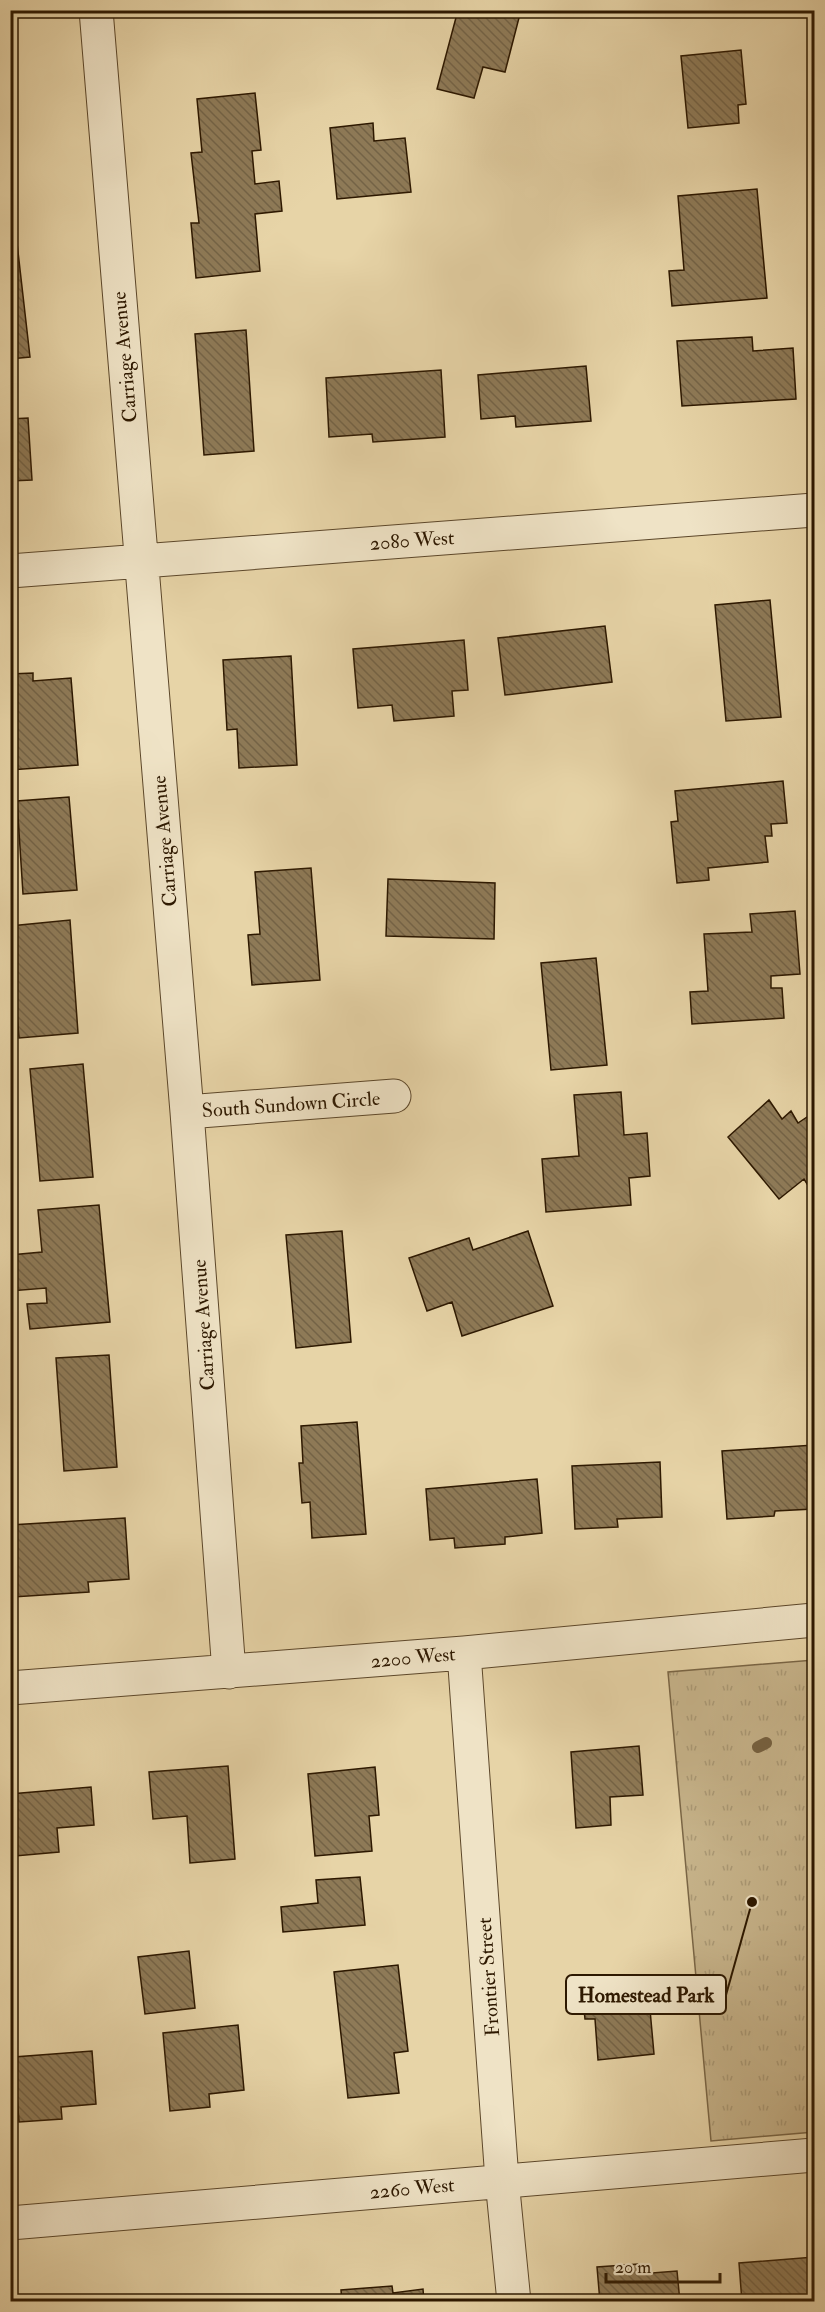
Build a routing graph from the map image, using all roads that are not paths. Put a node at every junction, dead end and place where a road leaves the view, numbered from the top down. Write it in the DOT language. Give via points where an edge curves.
graph roads {
  1 [pos="97,11"];
  2 [pos="814,510"];
  3 [pos="140,561"];
  4 [pos="10,571"];
  5 [pos="394,1096"];
  6 [pos="187,1112"];
  7 [pos="814,1620"];
  8 [pos="464,1653"];
  9 [pos="229,1672"];
  10 [pos="10,1689"];
  11 [pos="814,2155"];
  12 [pos="502,2180"];
  13 [pos="10,2223"];
  14 [pos="514,2301"];
  1 -- 3 [label="street, Carriage Avenue"];
  2 -- 3 [label="street, 2080 West"];
  3 -- 4 [label="street, 2080 West"];
  3 -- 6 [label="street, Carriage Avenue"];
  5 -- 6 [label="street, South Sundown Circle"];
  6 -- 9 [label="street, Carriage Avenue"];
  7 -- 8 [label="street, 2200 West"];
  8 -- 9 [label="street, 2200 West"];
  8 -- 12 [label="street, Frontier Street"];
  9 -- 10 [label="street, 2200 West"];
  11 -- 12 [label="street, 2260 West"];
  12 -- 13 [label="street, 2260 West"];
  12 -- 14 [label="street, Frontier Street"];
}
